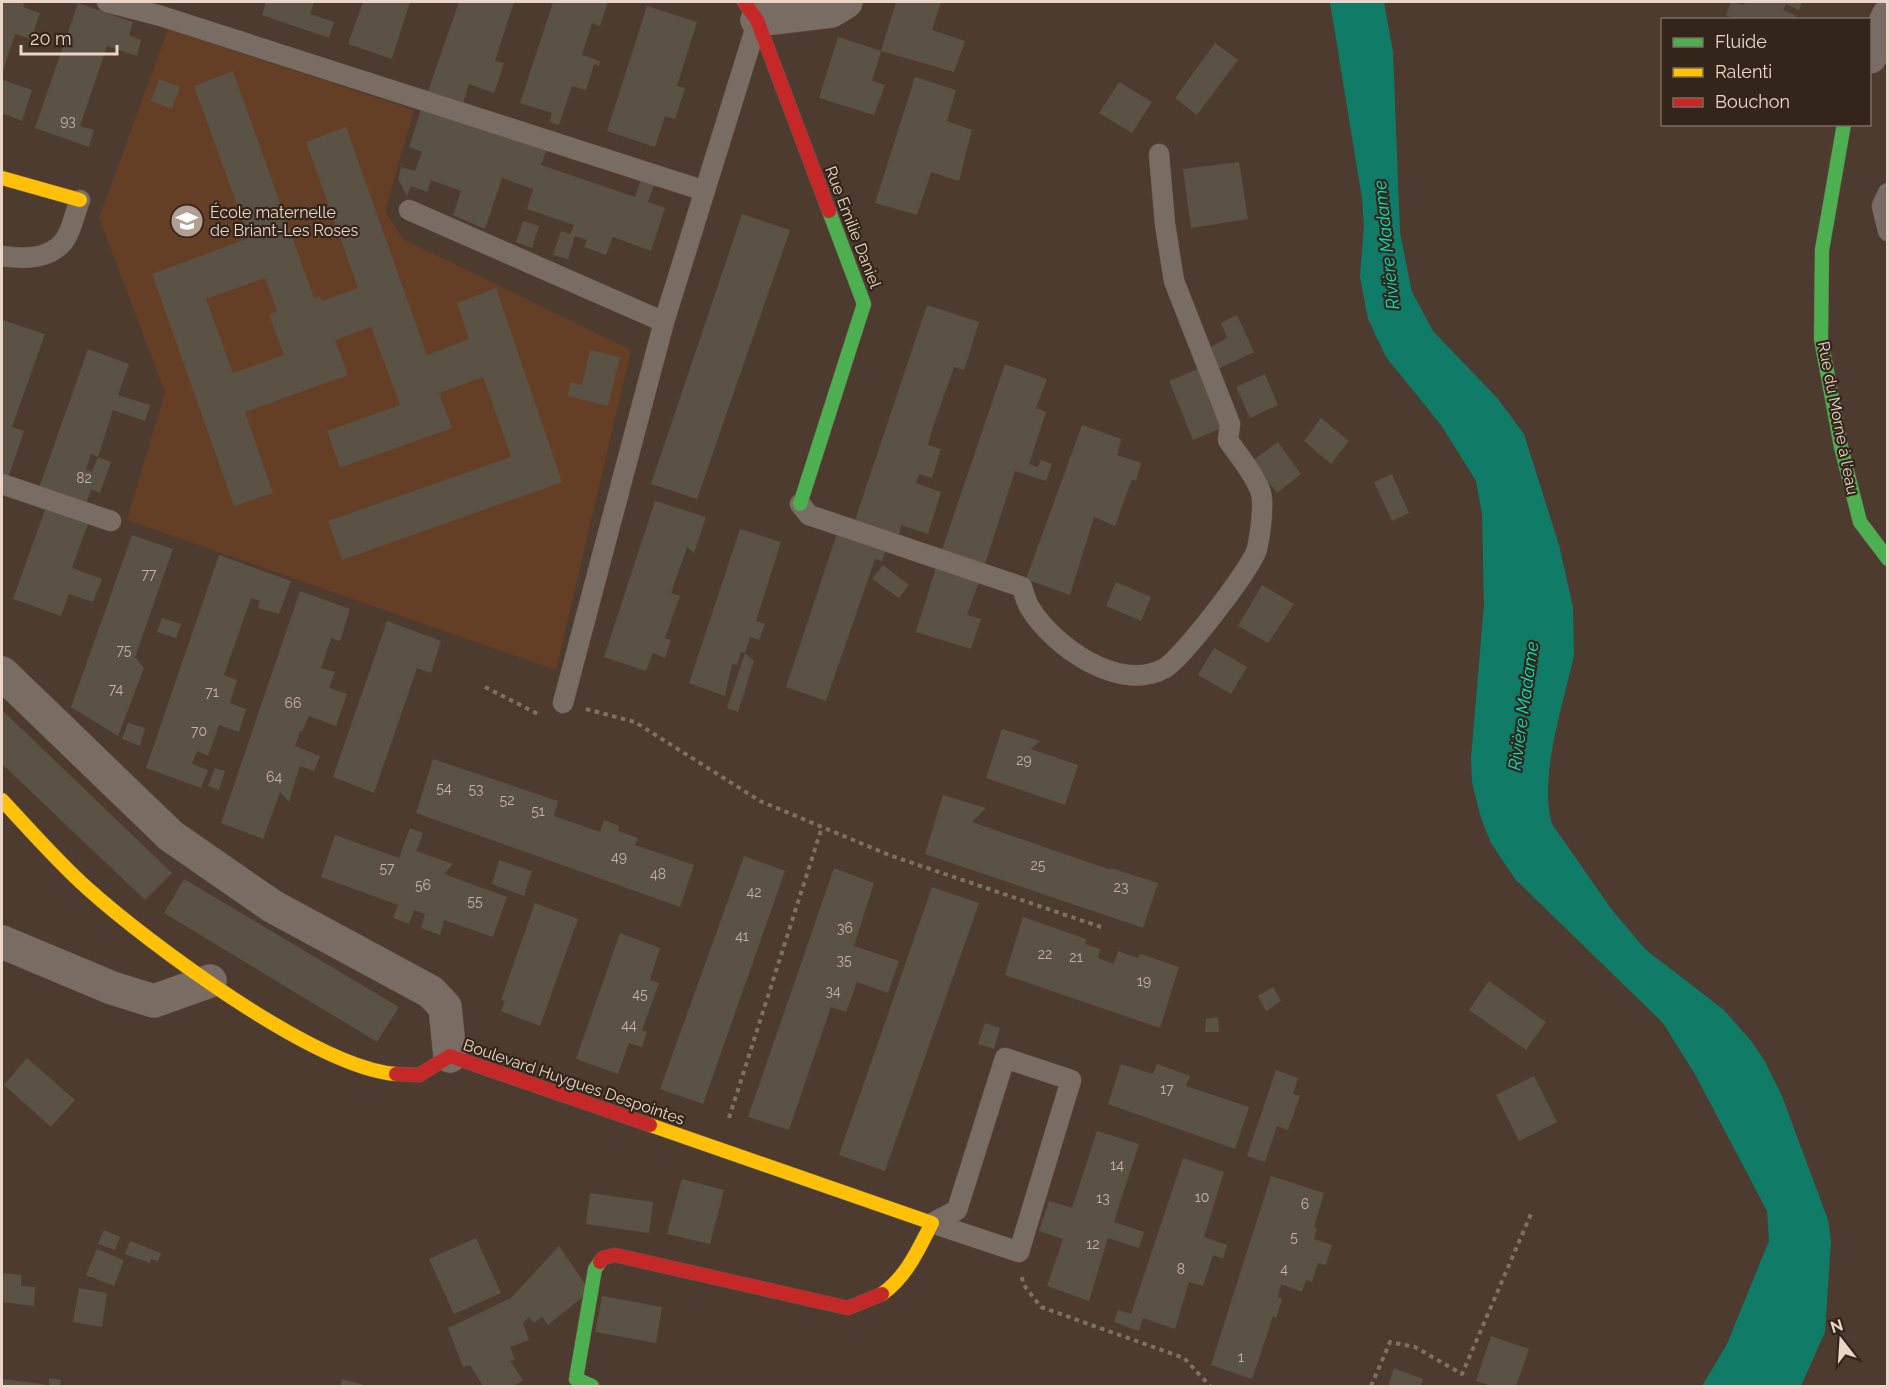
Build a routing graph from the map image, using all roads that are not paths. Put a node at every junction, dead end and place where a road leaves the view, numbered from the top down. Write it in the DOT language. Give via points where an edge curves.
graph roads {
  1 [pos="107,2"];
  2 [pos="846,2"];
  3 [pos="751,11"];
  4 [pos="1887,16"];
  5 [pos="1871,52"];
  6 [pos="1844,126"];
  7 [pos="1159,154"];
  8 [pos="2,177"];
  9 [pos="705,191"];
  10 [pos="1887,193"];
  11 [pos="80,200"];
  12 [pos="409,210"];
  13 [pos="1887,231"];
  14 [pos="2,256"];
  15 [pos="664,322"];
  16 [pos="2,484"];
  17 [pos="800,504"];
  18 [pos="111,521"];
  19 [pos="1887,559"];
  20 [pos="2,673"];
  21 [pos="563,703"];
  22 [pos="2,800"];
  23 [pos="2,942"];
  24 [pos="210,981"];
  25 [pos="450,1056"];
  26 [pos="932,1223"];
  27 [pos="592,1386"];
  1 -- 9 [label="lane" via="172,19"];
  2 -- 3 [label="street" via="831,11"];
  3 -- 9 [label="lane"];
  3 -- 17 [label="street, Rue Emilie Daniel" via="864,304"];
  4 -- 5 [label="street"];
  6 -- 19 [label="street, Rue du Morne à l'eau" via="1822,250 1821,339 1860,522"];
  7 -- 17 [label="lane" via="1174,281 1230,424 1228,440 1261,491 1256,551 1182,652 1165,668 1142,676 1123,676 1060,643 1030,608 1022,587 810,515"];
  8 -- 11 [label="street"];
  9 -- 15 [label="lane"];
  10 -- 13 [label="lane" via="1882,206"];
  11 -- 14 [label="lane" via="64,241 43,256"];
  12 -- 15 [label="lane"];
  15 -- 21 [label="lane"];
  16 -- 18 [label="lane"];
  20 -- 25 [label="street" via="171,836 272,906 431,992 445,1007"];
  22 -- 24 [label="street, Boulevard Huygues Despointes" via="100,899"];
  23 -- 24 [label="street" via="112,988 154,1001"];
  24 -- 25 [label="street, Boulevard Huygues Despointes" via="269,1022 374,1073 416,1076"];
  25 -- 26 [label="street, Boulevard Huygues Despointes"];
  26 -- 26 [label="lane" via="1019,1252 1071,1080 1005,1058 957,1210"];
  26 -- 27 [label="street" via="902,1280 878,1299 848,1308 615,1254 603,1258 595,1269 576,1379"];
}
